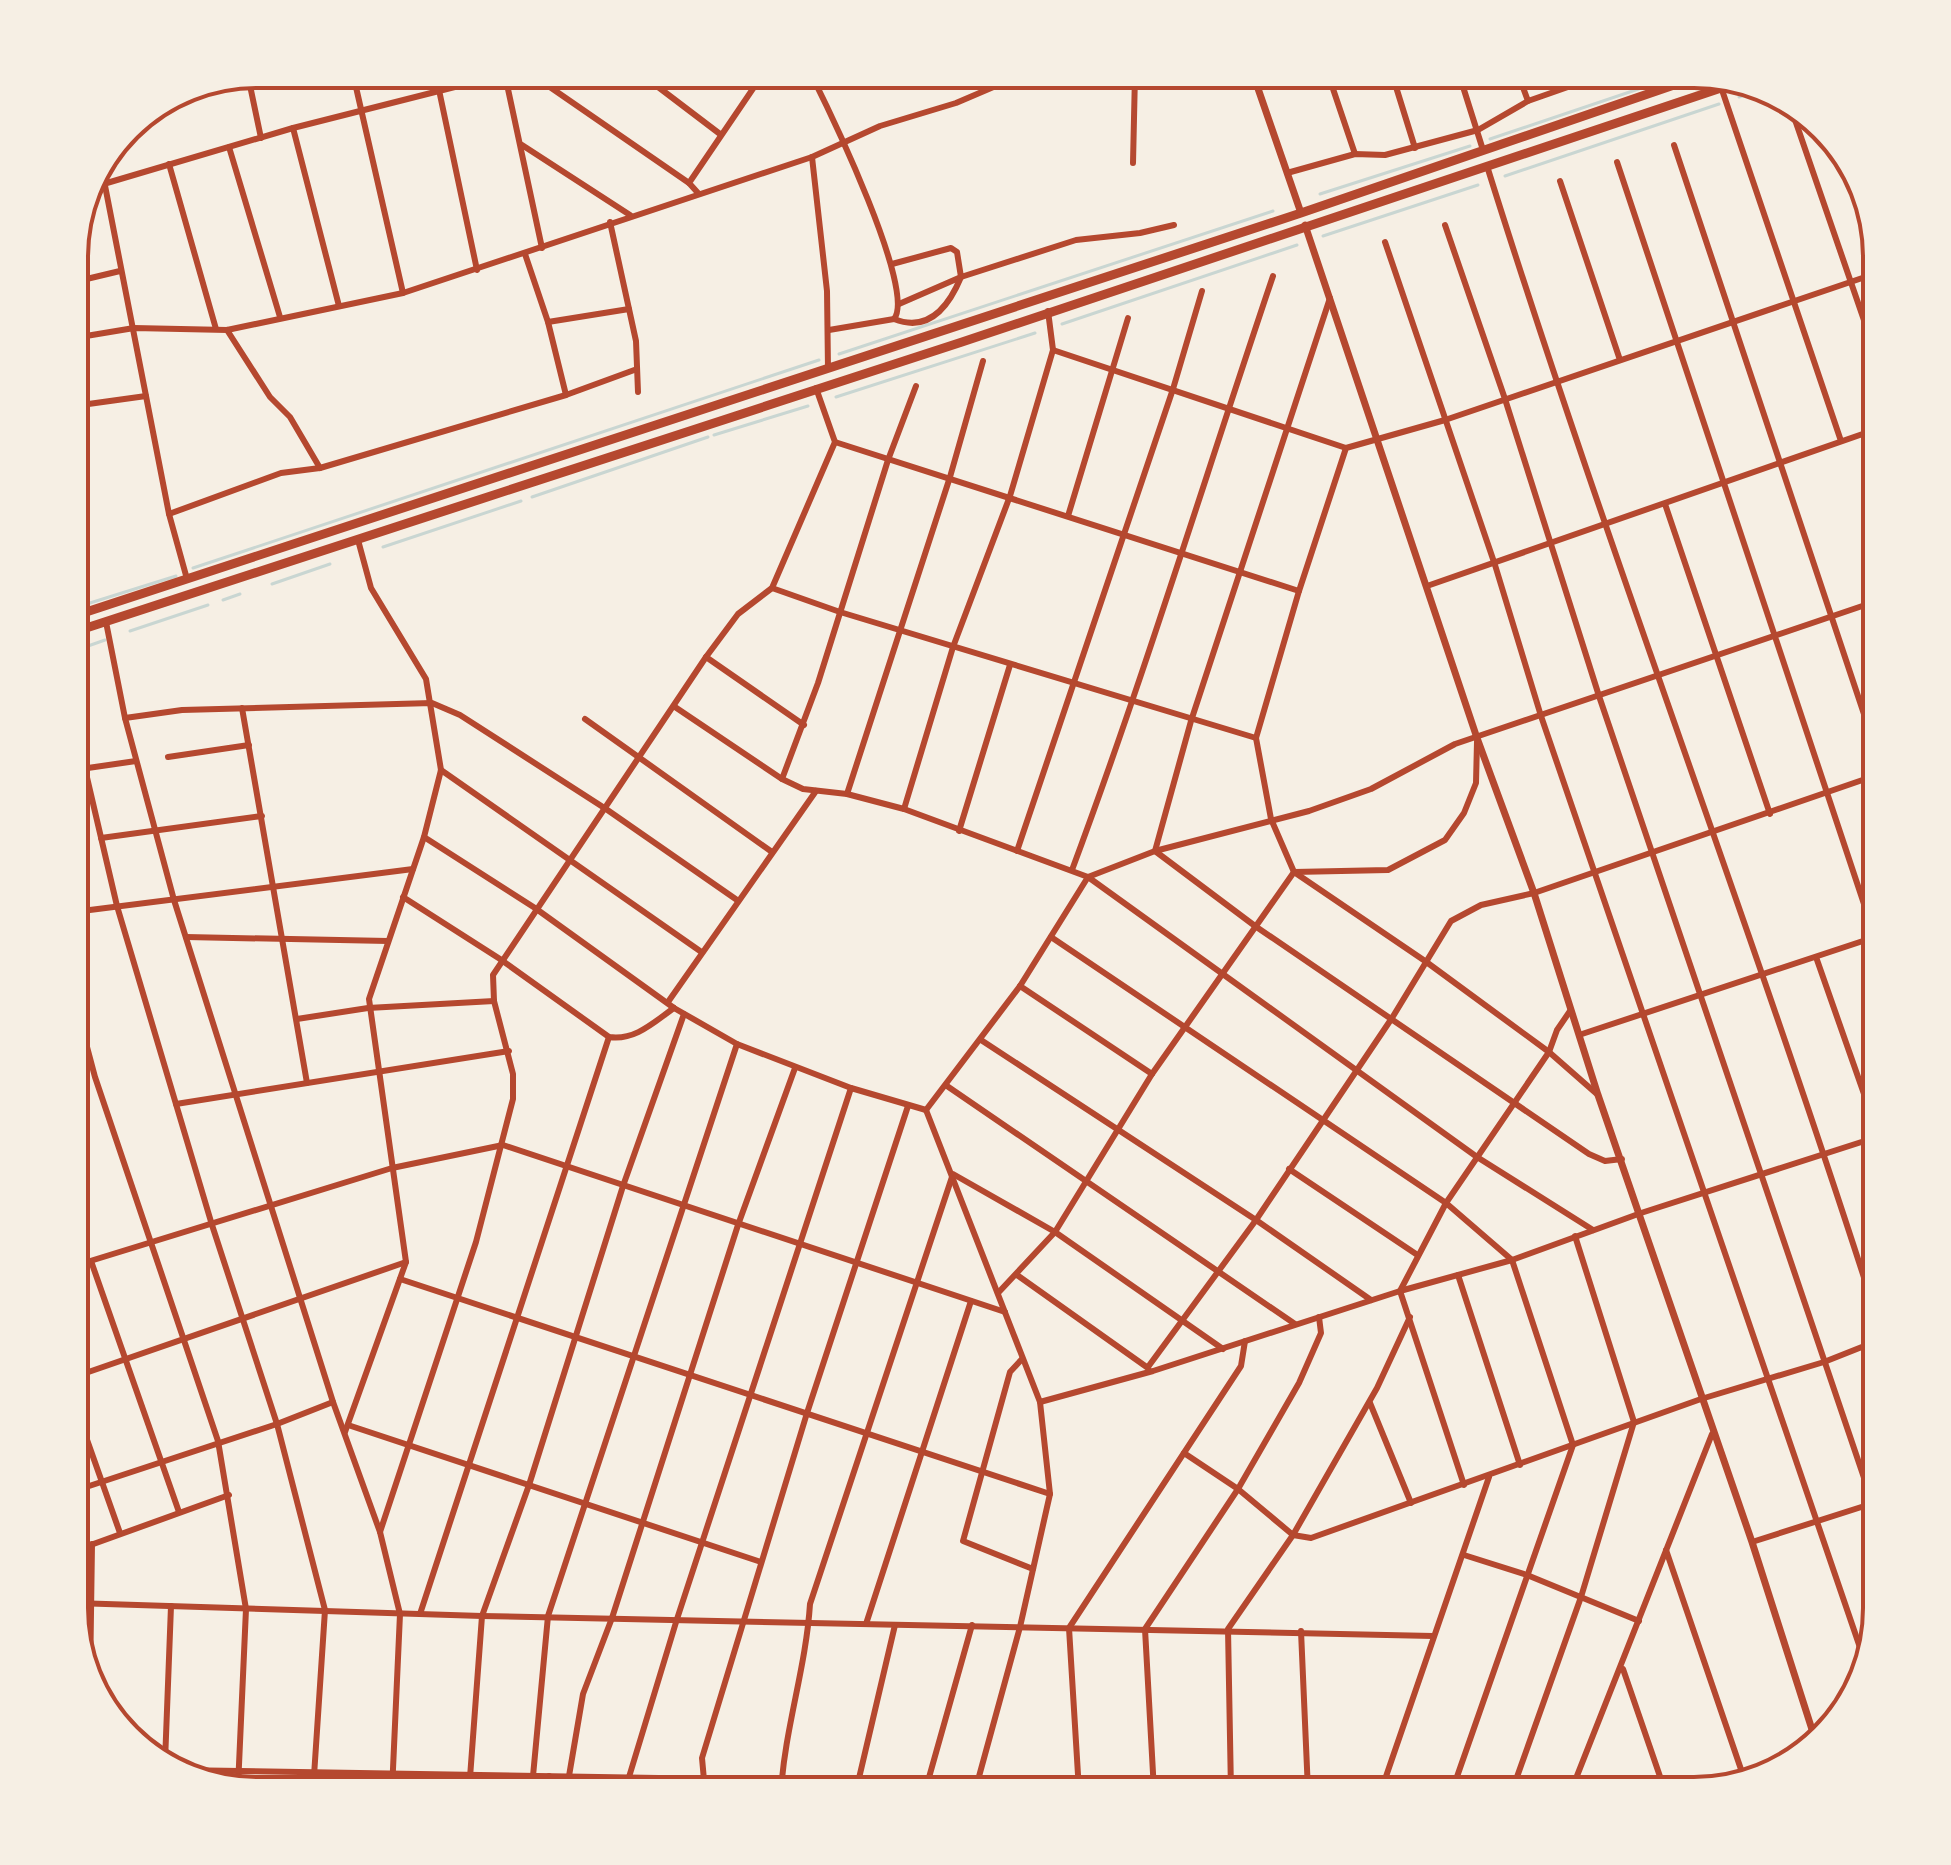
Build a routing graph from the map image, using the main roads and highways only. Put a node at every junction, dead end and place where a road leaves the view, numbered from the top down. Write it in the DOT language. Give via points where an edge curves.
graph roads {
  1 [pos="1665,88"];
  2 [pos="1714,89"];
  3 [pos="88,611"];
  4 [pos="88,628"];
  1 -- 3 [label="main road"];
  2 -- 4 [label="main road"];
}
